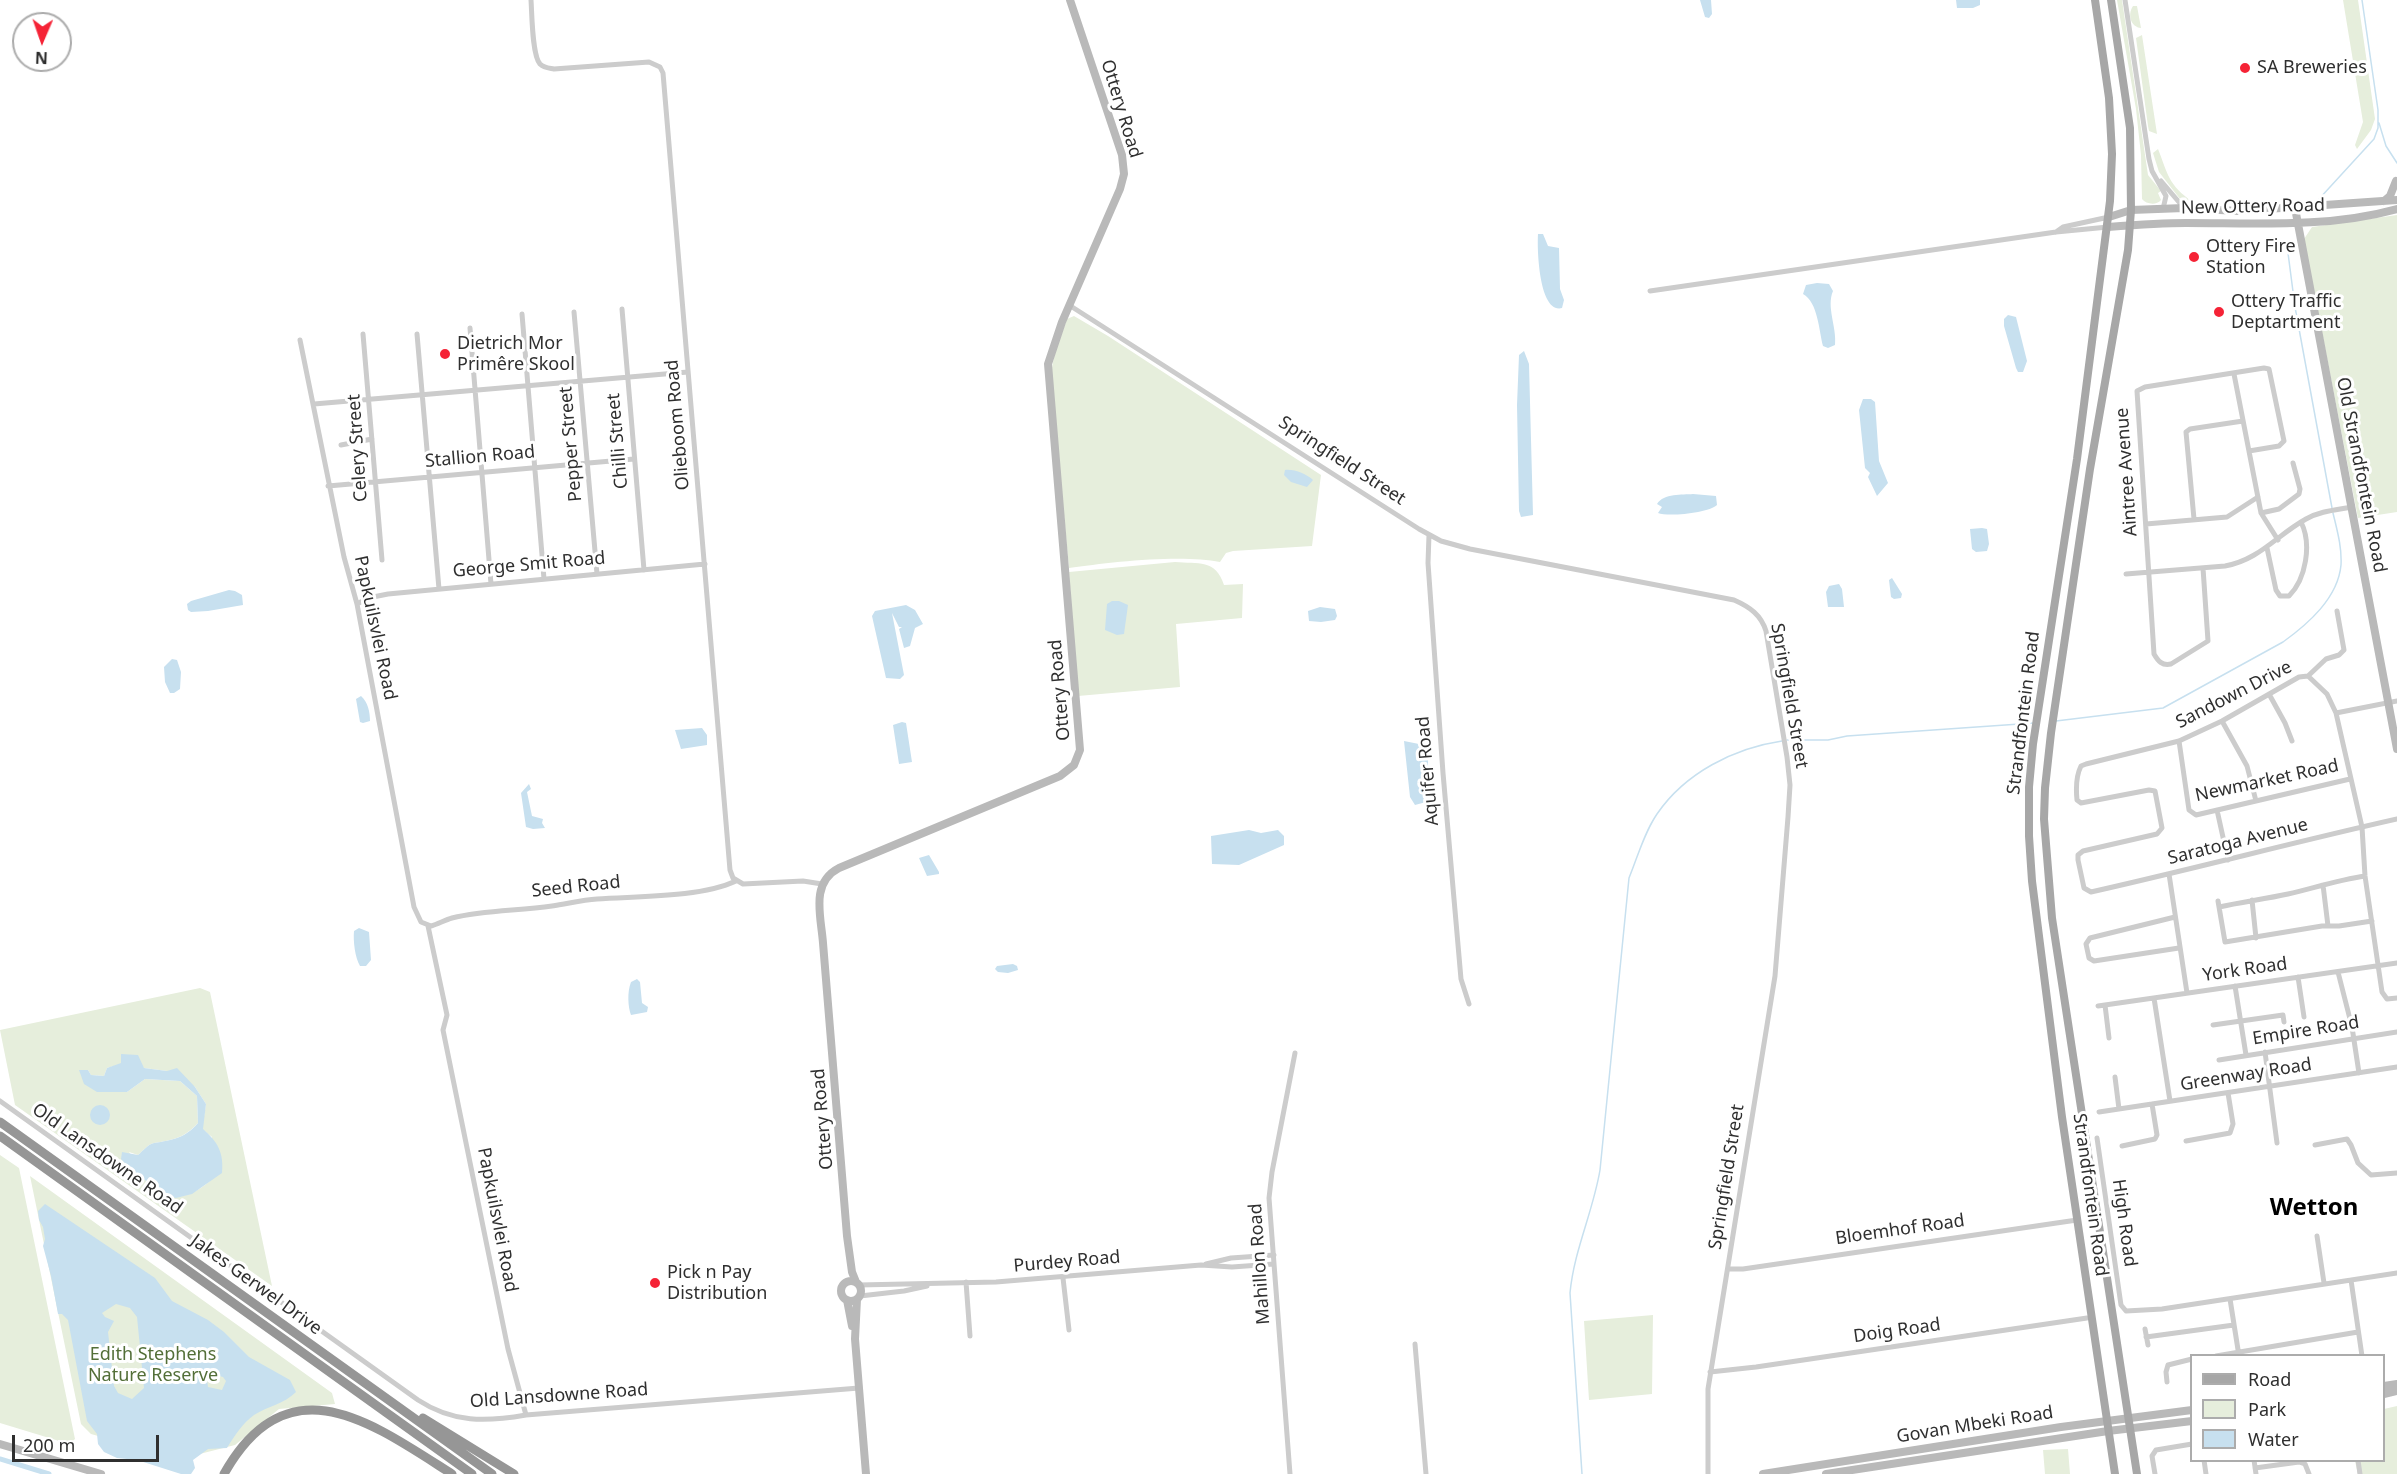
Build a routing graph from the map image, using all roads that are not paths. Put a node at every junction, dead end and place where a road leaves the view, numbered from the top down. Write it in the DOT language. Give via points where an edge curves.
graph roads {
  1 [pos="531,0"];
  2 [pos="1070,0"];
  3 [pos="2095,0"];
  4 [pos="2111,0"];
  5 [pos="2125,0"];
  6 [pos="2397,175"];
  7 [pos="2157,179"];
  8 [pos="2396,181"];
  9 [pos="2397,189"];
  10 [pos="2397,200"];
  11 [pos="2383,202"];
  12 [pos="2184,208"];
  13 [pos="2295,208"];
  14 [pos="2163,209"];
  15 [pos="2397,209"];
  16 [pos="2131,210"];
  17 [pos="2109,217"];
  18 [pos="2298,225"];
  19 [pos="2130,226"];
  20 [pos="2108,227"];
  21 [pos="2056,232"];
  22 [pos="1650,291"];
  23 [pos="1069,305"];
  24 [pos="622,309"];
  25 [pos="574,312"];
  26 [pos="522,314"];
  27 [pos="470,328"];
  28 [pos="363,334"];
  29 [pos="417,334"];
  30 [pos="300,340"];
  31 [pos="688,372"];
  32 [pos="2234,374"];
  33 [pos="627,378"];
  34 [pos="580,381"];
  35 [pos="527,386"];
  36 [pos="475,390"];
  37 [pos="423,395"];
  38 [pos="370,399"];
  39 [pos="314,404"];
  40 [pos="2243,422"];
  41 [pos="372,439"];
  42 [pos="341,445"];
  43 [pos="2249,451"];
  44 [pos="634,459"];
  45 [pos="588,463"];
  46 [pos="2294,463"];
  47 [pos="535,468"];
  48 [pos="481,472"];
  49 [pos="430,477"];
  50 [pos="376,482"];
  51 [pos="328,486"];
  52 [pos="2258,497"];
  53 [pos="2348,508"];
  54 [pos="2261,513"];
  55 [pos="2194,519"];
  56 [pos="2301,522"];
  57 [pos="2146,524"];
  58 [pos="1429,535"];
  59 [pos="2278,540"];
  60 [pos="2267,548"];
  61 [pos="382,560"];
  62 [pos="705,564"];
  63 [pos="2203,568"];
  64 [pos="644,570"];
  65 [pos="2149,571"];
  66 [pos="597,574"];
  67 [pos="2126,574"];
  68 [pos="544,579"];
  69 [pos="491,584"];
  70 [pos="439,589"];
  71 [pos="357,604"];
  72 [pos="2337,611"];
  73 [pos="2308,676"];
  74 [pos="2269,694"];
  75 [pos="2397,701"];
  76 [pos="2388,702"];
  77 [pos="2336,713"];
  78 [pos="2222,721"];
  79 [pos="2179,741"];
  80 [pos="2292,741"];
  81 [pos="2397,749"];
  82 [pos="2350,779"];
  83 [pos="2256,801"];
  84 [pos="2217,810"];
  85 [pos="2397,819"];
  86 [pos="2362,827"];
  87 [pos="2228,860"];
  88 [pos="2169,874"];
  89 [pos="2365,876"];
  90 [pos="736,881"];
  91 [pos="822,884"];
  92 [pos="2323,885"];
  93 [pos="2086,890"];
  94 [pos="2252,900"];
  95 [pos="2175,917"];
  96 [pos="2372,921"];
  97 [pos="428,926"];
  98 [pos="2328,926"];
  99 [pos="2256,938"];
  100 [pos="2179,948"];
  101 [pos="2397,963"];
  102 [pos="2378,966"];
  103 [pos="2338,972"];
  104 [pos="2298,977"];
  105 [pos="2235,986"];
  106 [pos="2187,993"];
  107 [pos="2154,998"];
  108 [pos="2397,998"];
  109 [pos="1468,1004"];
  110 [pos="2105,1005"];
  111 [pos="2098,1006"];
  112 [pos="2304,1017"];
  113 [pos="2241,1022"];
  114 [pos="2284,1022"];
  115 [pos="2213,1025"];
  116 [pos="2397,1032"];
  117 [pos="2109,1038"];
  118 [pos="2354,1039"];
  119 [pos="2265,1052"];
  120 [pos="1295,1053"];
  121 [pos="2246,1055"];
  122 [pos="2219,1060"];
  123 [pos="2397,1067"];
  124 [pos="2359,1073"];
  125 [pos="2115,1077"];
  126 [pos="2270,1086"];
  127 [pos="2228,1093"];
  128 [pos="0,1101"];
  129 [pos="2170,1101"];
  130 [pos="2152,1104"];
  131 [pos="2119,1109"];
  132 [pos="2099,1112"];
  133 [pos="0,1122"];
  134 [pos="0,1136"];
  135 [pos="2097,1138"];
  136 [pos="2186,1141"];
  137 [pos="2277,1143"];
  138 [pos="2315,1145"];
  139 [pos="2122,1146"];
  140 [pos="2397,1173"];
  141 [pos="2077,1220"];
  142 [pos="847,1236"];
  143 [pos="2317,1236"];
  144 [pos="1274,1255"];
  145 [pos="1274,1264"];
  146 [pos="1201,1265"];
  147 [pos="1728,1269"];
  148 [pos="2397,1273"];
  149 [pos="1064,1278"];
  150 [pos="2351,1280"];
  151 [pos="966,1282"];
  152 [pos="858,1283"];
  153 [pos="2324,1283"];
  154 [pos="844,1284"];
  155 [pos="934,1284"];
  156 [pos="859,1298"];
  157 [pos="2230,1299"];
  158 [pos="847,1300"];
  159 [pos="2087,1318"];
  160 [pos="2234,1325"];
  161 [pos="2145,1329"];
  162 [pos="1069,1330"];
  163 [pos="2358,1332"];
  164 [pos="970,1336"];
  165 [pos="2146,1337"];
  166 [pos="855,1339"];
  167 [pos="1415,1344"];
  168 [pos="2148,1345"];
  169 [pos="2238,1353"];
  170 [pos="2362,1354"];
  171 [pos="2190,1360"];
  172 [pos="1710,1372"];
  173 [pos="357,1377"];
  174 [pos="2167,1382"];
  175 [pos="859,1388"];
  176 [pos="2190,1410"];
  177 [pos="526,1415"];
  178 [pos="2128,1418"];
  179 [pos="2107,1421"];
  180 [pos="2190,1421"];
  181 [pos="2130,1428"];
  182 [pos="2108,1431"];
  183 [pos="0,1444"];
  184 [pos="2190,1444"];
  185 [pos="2256,1471"];
  186 [pos="101,1474"];
  187 [pos="224,1474"];
  188 [pos="452,1474"];
  189 [pos="472,1474"];
  190 [pos="492,1474"];
  191 [pos="514,1474"];
  192 [pos="866,1474"];
  193 [pos="1290,1474"];
  194 [pos="1426,1474"];
  195 [pos="1709,1474"];
  196 [pos="1763,1474"];
  197 [pos="1826,1474"];
  198 [pos="2115,1474"];
  199 [pos="2137,1474"];
  200 [pos="2155,1474"];
  201 [pos="2309,1474"];
  1 -- 31 [label="street, Olieboom Road" via="536,52 543,66 554,69 649,62 663,73"];
  2 -- 23 [label="street, Ottery Road" via="1124,170 1120,189"];
  3 -- 17 [label="main road, Strandfontein Road" via="2112,135"];
  4 -- 16 [label="main road, Strandfontein Road" via="2130,128"];
  5 -- 7 [label="street" via="2149,159"];
  6 -- 8 [label="street"];
  7 -- 12 [label="street"];
  7 -- 14 [label="street" via="2166,196"];
  8 -- 9 [label="street"];
  8 -- 11 [label="street"];
  10 -- 11 [label="street, New Ottery Road"];
  11 -- 13 [label="street, New Ottery Road"];
  12 -- 13 [label="street, New Ottery Road" via="2223,212"];
  12 -- 14 [label="street, New Ottery Road"];
  13 -- 18 [label="street, Old Strandfontein Road"];
  14 -- 16 [label="street, New Ottery Road"];
  15 -- 18 [label="street, New Ottery Road"];
  16 -- 17 [label="street, New Ottery Road"];
  16 -- 19 [label="main road, Strandfontein Road"];
  17 -- 20 [label="main road, Strandfontein Road"];
  17 -- 21 [label="street"];
  18 -- 19 [label="street, New Ottery Road"];
  18 -- 53 [label="street, Old Strandfontein Road"];
  19 -- 20 [label="street, New Ottery Road"];
  19 -- 178 [label="main road, Strandfontein Road" via="2051,733 2044,819 2049,892"];
  20 -- 21 [label="street"];
  20 -- 141 [label="main road, Strandfontein Road" via="2029,787 2030,858"];
  21 -- 22 [label="street"];
  23 -- 58 [label="street, Springfield Street"];
  23 -- 91 [label="street, Ottery Road" via="1048,370 1080,737 1077,761 1060,776 839,868"];
  24 -- 33 [label="street, Chilli Street"];
  25 -- 34 [label="street, Pepper Street"];
  26 -- 35 [label="street"];
  27 -- 36 [label="street"];
  28 -- 38 [label="street, Celery Street"];
  29 -- 37 [label="street"];
  30 -- 39 [label="street, Papkuilsvlei Road"];
  31 -- 33 [label="street"];
  31 -- 62 [label="street, Olieboom Road"];
  32 -- 40 [label="street"];
  32 -- 43 [label="street" via="2267,368 2272,375 2284,441 2279,446"];
  32 -- 57 [label="street, Aintree Avenue" via="2137,391"];
  33 -- 34 [label="street"];
  33 -- 44 [label="street, Chilli Street"];
  34 -- 35 [label="street"];
  34 -- 45 [label="street, Pepper Street"];
  35 -- 36 [label="street"];
  35 -- 47 [label="street"];
  36 -- 37 [label="street"];
  36 -- 48 [label="street"];
  37 -- 38 [label="street"];
  37 -- 49 [label="street"];
  38 -- 39 [label="street"];
  38 -- 41 [label="street, Celery Street"];
  39 -- 51 [label="street, Papkuilsvlei Road"];
  40 -- 43 [label="street"];
  40 -- 55 [label="street" via="2186,432"];
  41 -- 42 [label="street"];
  41 -- 50 [label="street, Celery Street"];
  43 -- 52 [label="street"];
  44 -- 45 [label="street, Stallion Road"];
  44 -- 64 [label="street, Chilli Street"];
  45 -- 47 [label="street, Stallion Road"];
  45 -- 66 [label="street, Pepper Street"];
  46 -- 54 [label="street" via="2299,494 2279,509"];
  47 -- 48 [label="street, Stallion Road"];
  47 -- 68 [label="street"];
  48 -- 49 [label="street, Stallion Road"];
  48 -- 69 [label="street"];
  49 -- 50 [label="street, Stallion Road"];
  49 -- 70 [label="street"];
  50 -- 51 [label="street, Stallion Road"];
  50 -- 61 [label="street, Celery Street"];
  51 -- 71 [label="street, Papkuilsvlei Road"];
  52 -- 54 [label="street"];
  52 -- 55 [label="street" via="2227,517"];
  53 -- 56 [label="street"];
  53 -- 76 [label="street, Old Strandfontein Road"];
  54 -- 59 [label="street"];
  55 -- 57 [label="street"];
  56 -- 59 [label="street"];
  56 -- 60 [label="street" via="2306,537 2305,567 2289,596 2280,596 2276,590"];
  57 -- 65 [label="street, Aintree Avenue"];
  58 -- 109 [label="street, Aquifer Road" via="1444,795 1461,979"];
  58 -- 147 [label="street, Springfield Street" via="1470,549 1714,596 1745,605 1760,618 1766,632 1786,748 1788,817 1775,976"];
  59 -- 60 [label="street"];
  60 -- 63 [label="street" via="2239,563"];
  62 -- 64 [label="street, George Smit Road"];
  62 -- 90 [label="street, Olieboom Road" via="728,856"];
  63 -- 65 [label="street"];
  63 -- 65 [label="street, Aintree Avenue" via="2208,641 2167,665 2154,654"];
  64 -- 66 [label="street, George Smit Road"];
  65 -- 67 [label="street"];
  66 -- 68 [label="street, George Smit Road"];
  68 -- 69 [label="street, George Smit Road"];
  69 -- 70 [label="street, George Smit Road"];
  70 -- 71 [label="street, George Smit Road" via="376,595"];
  71 -- 97 [label="street, Papkuilsvlei Road" via="414,907 421,922"];
  72 -- 73 [label="street" via="2344,650 2326,659"];
  73 -- 74 [label="street, Sandown Drive"];
  73 -- 77 [label="street, Sandown Drive" via="2327,694"];
  74 -- 78 [label="street, Sandown Drive"];
  74 -- 80 [label="street"];
  75 -- 76 [label="street"];
  76 -- 77 [label="street"];
  76 -- 81 [label="street, Old Strandfontein Road"];
  77 -- 82 [label="street, Sandown Drive"];
  78 -- 79 [label="street, Sandown Drive"];
  78 -- 83 [label="street" via="2247,766"];
  79 -- 84 [label="street, Newmarket Road" via="2190,812 2196,815"];
  79 -- 93 [label="street, Sandown Drive" via="2081,766 2077,800 2081,803 2155,791 2162,828 2157,834 2083,851 2078,860"];
  82 -- 83 [label="street, Newmarket Road"];
  82 -- 86 [label="street, Sandown Drive"];
  83 -- 84 [label="street, Newmarket Road"];
  84 -- 87 [label="street"];
  85 -- 86 [label="street, Saratoga Avenue"];
  86 -- 87 [label="street, Saratoga Avenue"];
  86 -- 89 [label="street, Sandown Drive"];
  87 -- 88 [label="street, Saratoga Avenue"];
  88 -- 93 [label="street, Saratoga Avenue"];
  88 -- 95 [label="street"];
  89 -- 92 [label="street"];
  89 -- 96 [label="street, Sandown Drive"];
  90 -- 91 [label="street" via="748,885 803,881"];
  90 -- 97 [label="street, Seed Road" via="671,894 483,912"];
  91 -- 142 [label="street, Ottery Road" via="823,944"];
  92 -- 94 [label="street"];
  92 -- 98 [label="street"];
  94 -- 99 [label="street"];
  94 -- 99 [label="street" via="2218,904 2225,942"];
  95 -- 100 [label="street"];
  95 -- 100 [label="street" via="2092,937 2087,942 2087,952 2094,961"];
  96 -- 98 [label="street"];
  96 -- 102 [label="street, Sandown Drive"];
  97 -- 177 [label="street, Papkuilsvlei Road" via="447,1015 443,1030 508,1349"];
  98 -- 99 [label="street"];
  100 -- 106 [label="street"];
  101 -- 102 [label="street, York Road"];
  102 -- 103 [label="street, York Road"];
  102 -- 108 [label="street, Sandown Drive" via="2384,996"];
  103 -- 104 [label="street, York Road"];
  103 -- 118 [label="street"];
  104 -- 105 [label="street, York Road"];
  104 -- 112 [label="street"];
  105 -- 106 [label="street, York Road"];
  105 -- 113 [label="street"];
  106 -- 107 [label="street, York Road"];
  107 -- 110 [label="street, York Road"];
  107 -- 129 [label="street"];
  110 -- 111 [label="street, York Road"];
  110 -- 117 [label="street"];
  113 -- 114 [label="street" via="2283,1015"];
  113 -- 115 [label="street"];
  113 -- 121 [label="street"];
  116 -- 118 [label="street, Empire Road"];
  118 -- 119 [label="street, Empire Road"];
  118 -- 124 [label="street"];
  119 -- 121 [label="street, Empire Road"];
  119 -- 126 [label="street"];
  120 -- 144 [label="street, Mahillon Road" via="1270,1188"];
  121 -- 122 [label="street, Empire Road"];
  123 -- 124 [label="street, Greenway Road"];
  124 -- 126 [label="street, Greenway Road"];
  125 -- 131 [label="street"];
  126 -- 127 [label="street, Greenway Road"];
  126 -- 137 [label="street"];
  127 -- 129 [label="street, Greenway Road"];
  127 -- 136 [label="street" via="2233,1127 2230,1133"];
  128 -- 177 [label="street, Old Lansdowne Road" via="428,1406 470,1420"];
  129 -- 130 [label="street, Greenway Road"];
  130 -- 131 [label="street, Greenway Road"];
  130 -- 139 [label="street" via="2156,1139"];
  131 -- 132 [label="street, Greenway Road"];
  133 -- 173 [label="highway, Jakes Gerwel Drive"];
  134 -- 189 [label="highway, Jakes Gerwel Drive"];
  135 -- 157 [label="street, High Road" via="2121,1305 2126,1311"];
  138 -- 140 [label="street" via="2348,1140 2356,1160 2368,1173"];
  141 -- 147 [label="street, Bloemhof Road"];
  141 -- 179 [label="main road, Strandfontein Road"];
  142 -- 152 [label="street, Ottery Road" via="852,1272"];
  142 -- 154 [label="street, Ottery Road"];
  143 -- 153 [label="street"];
  144 -- 145 [label="street, Mahillon Road"];
  144 -- 146 [label="street, Purdey Road"];
  145 -- 146 [label="street, Purdey Road"];
  145 -- 193 [label="street, Mahillon Road"];
  146 -- 149 [label="street, Purdey Road"];
  147 -- 172 [label="street, Springfield Street"];
  148 -- 150 [label="street"];
  149 -- 151 [label="street, Purdey Road"];
  149 -- 162 [label="street"];
  150 -- 153 [label="street"];
  150 -- 163 [label="street"];
  151 -- 155 [label="street, Purdey Road"];
  151 -- 164 [label="street"];
  152 -- 154 [label="street"];
  152 -- 155 [label="street, Purdey Road"];
  152 -- 156 [label="street"];
  153 -- 157 [label="street"];
  154 -- 158 [label="street" via="841,1293"];
  155 -- 156 [label="street, Purdey Road"];
  156 -- 158 [label="street"];
  156 -- 166 [label="street"];
  157 -- 160 [label="street"];
  158 -- 166 [label="street"];
  159 -- 172 [label="street, Doig Road"];
  160 -- 165 [label="street"];
  160 -- 169 [label="street"];
  161 -- 165 [label="street"];
  163 -- 169 [label="street"];
  163 -- 170 [label="street"];
  165 -- 168 [label="street"];
  166 -- 175 [label="street"];
  167 -- 194 [label="street"];
  171 -- 174 [label="street" via="2168,1365"];
  172 -- 195 [label="street, Springfield Street"];
  173 -- 190 [label="highway, Jakes Gerwel Drive"];
  173 -- 191 [label="highway"];
  175 -- 177 [label="street, Old Lansdowne Road"];
  175 -- 192 [label="street"];
  176 -- 178 [label="street, Govan Mbeki Road"];
  178 -- 179 [label="street, Govan Mbeki Road"];
  178 -- 181 [label="main road, Strandfontein Road"];
  179 -- 182 [label="main road, Strandfontein Road"];
  179 -- 196 [label="street, Govan Mbeki Road"];
  180 -- 181 [label="street, Govan Mbeki Road"];
  181 -- 182 [label="street, Govan Mbeki Road"];
  181 -- 199 [label="main road, Strandfontein Road"];
  182 -- 197 [label="street, Govan Mbeki Road"];
  182 -- 198 [label="main road, Strandfontein Road"];
  183 -- 186 [label="street"];
  184 -- 200 [label="street" via="2158,1448 2154,1452"];
  185 -- 201 [label="street" via="2299,1462 2305,1464"];
  187 -- 188 [label="highway" via="250,1436 260,1429 291,1414 316,1410 369,1423"];
}
